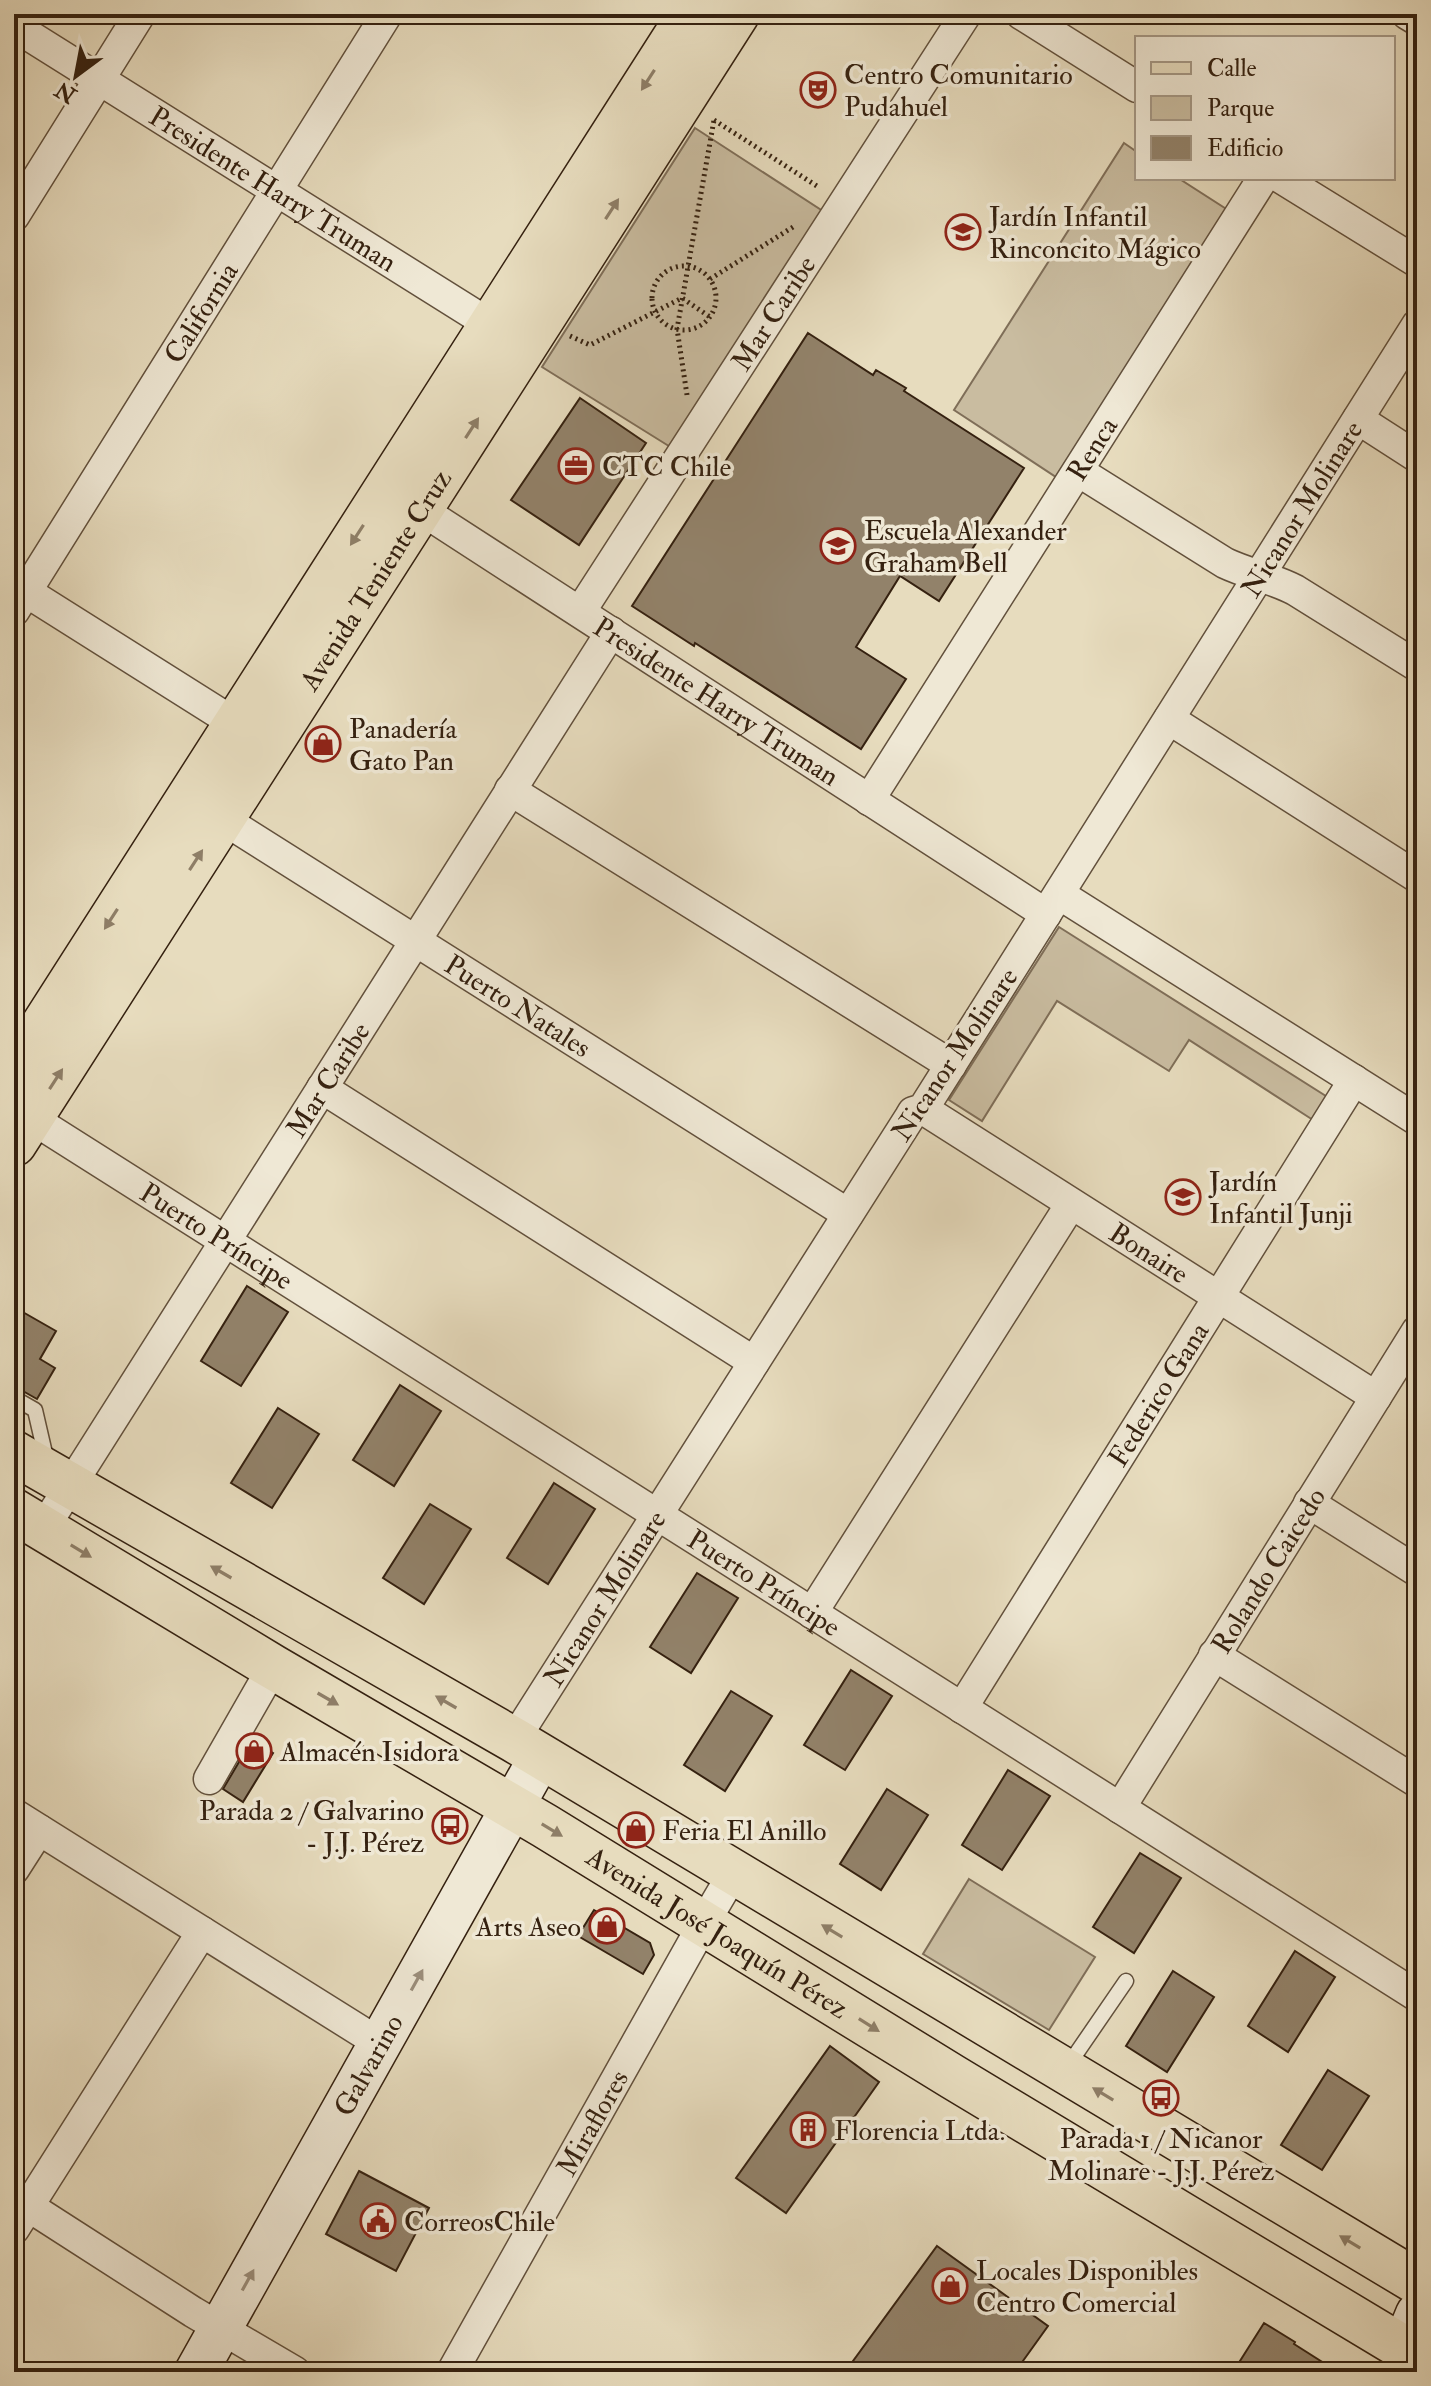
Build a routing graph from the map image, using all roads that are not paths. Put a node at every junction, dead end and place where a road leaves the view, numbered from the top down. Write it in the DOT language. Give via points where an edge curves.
graph roads {
  1 [pos="140,14"];
  2 [pos="387,14"];
  3 [pos="690,14"];
  4 [pos="737,14"];
  5 [pos="966,14"];
  6 [pos="1021,14"];
  7 [pos="1407,14"];
  8 [pos="1417,20"];
  9 [pos="14,26"];
  10 [pos="99,79"];
  11 [pos="1135,86"];
  12 [pos="1262,180"];
  13 [pos="1284,180"];
  14 [pos="275,190"];
  15 [pos="14,216"];
  16 [pos="1417,262"];
  17 [pos="491,325"];
  18 [pos="1417,325"];
  19 [pos="1358,419"];
  20 [pos="1417,457"];
  21 [pos="1078,471"];
  22 [pos="404,498"];
  23 [pos="1259,576"];
  24 [pos="18,596"];
  25 [pos="580,612"];
  26 [pos="611,632"];
  27 [pos="1417,666"];
  28 [pos="1169,719"];
  29 [pos="236,724"];
  30 [pos="510,790"];
  31 [pos="869,800"];
  32 [pos="206,808"];
  33 [pos="1417,877"];
  34 [pos="1052,904"];
  35 [pos="415,940"];
  36 [pos="951,1065"];
  37 [pos="14,1071"];
  38 [pos="1354,1080"];
  39 [pos="322,1088"];
  40 [pos="923,1109"];
  41 [pos="1417,1120"];
  42 [pos="22,1131"];
  43 [pos="1071,1204"];
  44 [pos="848,1214"];
  45 [pos="225,1241"];
  46 [pos="1219,1297"];
  47 [pos="1412,1349"];
  48 [pos="754,1362"];
  49 [pos="15,1392"];
  50 [pos="1376,1397"];
  51 [pos="44,1471"];
  52 [pos="1309,1503"];
  53 [pos="657,1515"];
  54 [pos="28,1520"];
  55 [pos="1417,1571"];
  56 [pos="812,1613"];
  57 [pos="1214,1655"];
  58 [pos="273,1667"];
  59 [pos="962,1708"];
  60 [pos="527,1748"];
  61 [pos="209,1779"];
  62 [pos="1417,1782"];
  63 [pos="512,1806"];
  64 [pos="1120,1808"];
  65 [pos="26,1822"];
  66 [pos="14,1869"];
  67 [pos="734,1872"];
  68 [pos="704,1923"];
  69 [pos="202,1932"];
  70 [pos="1126,1981"];
  71 [pos="1417,1996"];
  72 [pos="986,2024"];
  73 [pos="381,2044"];
  74 [pos="1065,2071"];
  75 [pos="953,2077"];
  76 [pos="19,2211"];
  77 [pos="1417,2282"];
  78 [pos="221,2329"];
  79 [pos="1408,2347"];
  80 [pos="196,2372"];
  81 [pos="295,2372"];
  82 [pos="452,2372"];
  1 -- 10 [label="street"];
  2 -- 14 [label="street, California"];
  3 -- 17 [label="main road, Avenida Teniente Cruz, one-way"];
  22 -- 4 [label="main road, Avenida Teniente Cruz, one-way" via="698,110"];
  5 -- 25 [label="street, Mar Caribe"];
  6 -- 11 [label="street"];
  7 -- 8 [label="street"];
  9 -- 10 [label="street, Presidente Harry Truman"];
  10 -- 14 [label="street, Presidente Harry Truman"];
  10 -- 15 [label="street"];
  12 -- 21 [label="street, Renca"];
  13 -- 16 [label="street"];
  14 -- 17 [label="street, Presidente Harry Truman"];
  14 -- 24 [label="street, California"];
  17 -- 22 [label="main road, Avenida Teniente Cruz"];
  18 -- 19 [label="street, Nicanor Molinare"];
  19 -- 20 [label="street"];
  19 -- 23 [label="street, Nicanor Molinare"];
  21 -- 23 [label="street" via="1225,563"];
  21 -- 31 [label="street, Renca"];
  22 -- 25 [label="street, Presidente Harry Truman"];
  22 -- 29 [label="main road, Avenida Teniente Cruz, one-way"];
  22 -- 32 [label="main road, Avenida Teniente Cruz"];
  23 -- 27 [label="street" via="1295,590"];
  23 -- 28 [label="street, Nicanor Molinare"];
  24 -- 29 [label="street"];
  25 -- 26 [label="street, Presidente Harry Truman"];
  26 -- 30 [label="street, Mar Caribe"];
  26 -- 31 [label="street, Presidente Harry Truman"];
  28 -- 33 [label="street"];
  28 -- 34 [label="street, Nicanor Molinare"];
  29 -- 32 [label="main road, Avenida Teniente Cruz"];
  30 -- 35 [label="street, Mar Caribe"];
  30 -- 36 [label="street"];
  31 -- 34 [label="street, Presidente Harry Truman"];
  32 -- 35 [label="street, Puerto Natales"];
  32 -- 37 [label="main road, Avenida Teniente Cruz, one-way"];
  42 -- 32 [label="main road, Avenida Teniente Cruz, one-way"];
  34 -- 36 [label="street, Nicanor Molinare"];
  34 -- 38 [label="street, Presidente Harry Truman"];
  35 -- 39 [label="street, Mar Caribe"];
  35 -- 44 [label="street, Puerto Natales"];
  36 -- 40 [label="street, Nicanor Molinare"];
  38 -- 41 [label="street, Presidente Harry Truman"];
  38 -- 46 [label="street, Federico Gana"];
  39 -- 45 [label="street, Mar Caribe"];
  39 -- 48 [label="street"];
  40 -- 43 [label="street, Bonaire"];
  40 -- 44 [label="street, Nicanor Molinare" via="913,1112"];
  42 -- 45 [label="street, Puerto Príncipe"];
  43 -- 46 [label="street, Bonaire"];
  43 -- 56 [label="street"];
  44 -- 48 [label="street, Nicanor Molinare"];
  45 -- 51 [label="street, Mar Caribe"];
  45 -- 53 [label="street, Puerto Príncipe"];
  46 -- 50 [label="street, Bonaire"];
  46 -- 59 [label="street, Federico Gana"];
  47 -- 50 [label="street, Rolando Caicedo"];
  48 -- 53 [label="street, Nicanor Molinare"];
  49 -- 51 [label="lane" via="35,1410"];
  50 -- 52 [label="street, Rolando Caicedo"];
  51 -- 54 [label="street, Mar Caribe"];
  60 -- 51 [label="main road, Avenida José Joaquín Pérez, one-way"];
  52 -- 55 [label="street"];
  52 -- 57 [label="street, Rolando Caicedo"];
  53 -- 56 [label="street, Puerto Príncipe"];
  53 -- 60 [label="street, Nicanor Molinare"];
  54 -- 58 [label="main road, Avenida José Joaquín Pérez, one-way"];
  56 -- 59 [label="street, Puerto Príncipe"];
  57 -- 62 [label="street"];
  57 -- 64 [label="street, Rolando Caicedo"];
  58 -- 61 [label="street"];
  58 -- 63 [label="main road, Avenida José Joaquín Pérez, one-way"];
  59 -- 64 [label="street, Puerto Príncipe"];
  60 -- 63 [label="street, Galvarino"];
  60 -- 67 [label="main road, Avenida José Joaquín Pérez"];
  63 -- 68 [label="main road, Avenida José Joaquín Pérez, one-way"];
  73 -- 63 [label="street, Galvarino, one-way"];
  64 -- 71 [label="street, Puerto Príncipe"];
  65 -- 66 [label="street"];
  65 -- 69 [label="street"];
  67 -- 68 [label="street, Miraflores"];
  72 -- 67 [label="main road, Avenida José Joaquín Pérez, one-way"];
  68 -- 75 [label="main road, Avenida José Joaquín Pérez, one-way"];
  68 -- 82 [label="street, Miraflores"];
  69 -- 73 [label="street"];
  69 -- 76 [label="street"];
  70 -- 74 [label="lane"];
  72 -- 74 [label="main road, Avenida José Joaquín Pérez"];
  72 -- 75 [label="main road"];
  78 -- 73 [label="street, Galvarino, one-way"];
  77 -- 74 [label="main road, Avenida José Joaquín Pérez, one-way"];
  75 -- 79 [label="main road, Avenida José Joaquín Pérez"];
  76 -- 78 [label="street"];
  78 -- 80 [label="street, Galvarino"];
  78 -- 81 [label="street"];
}
